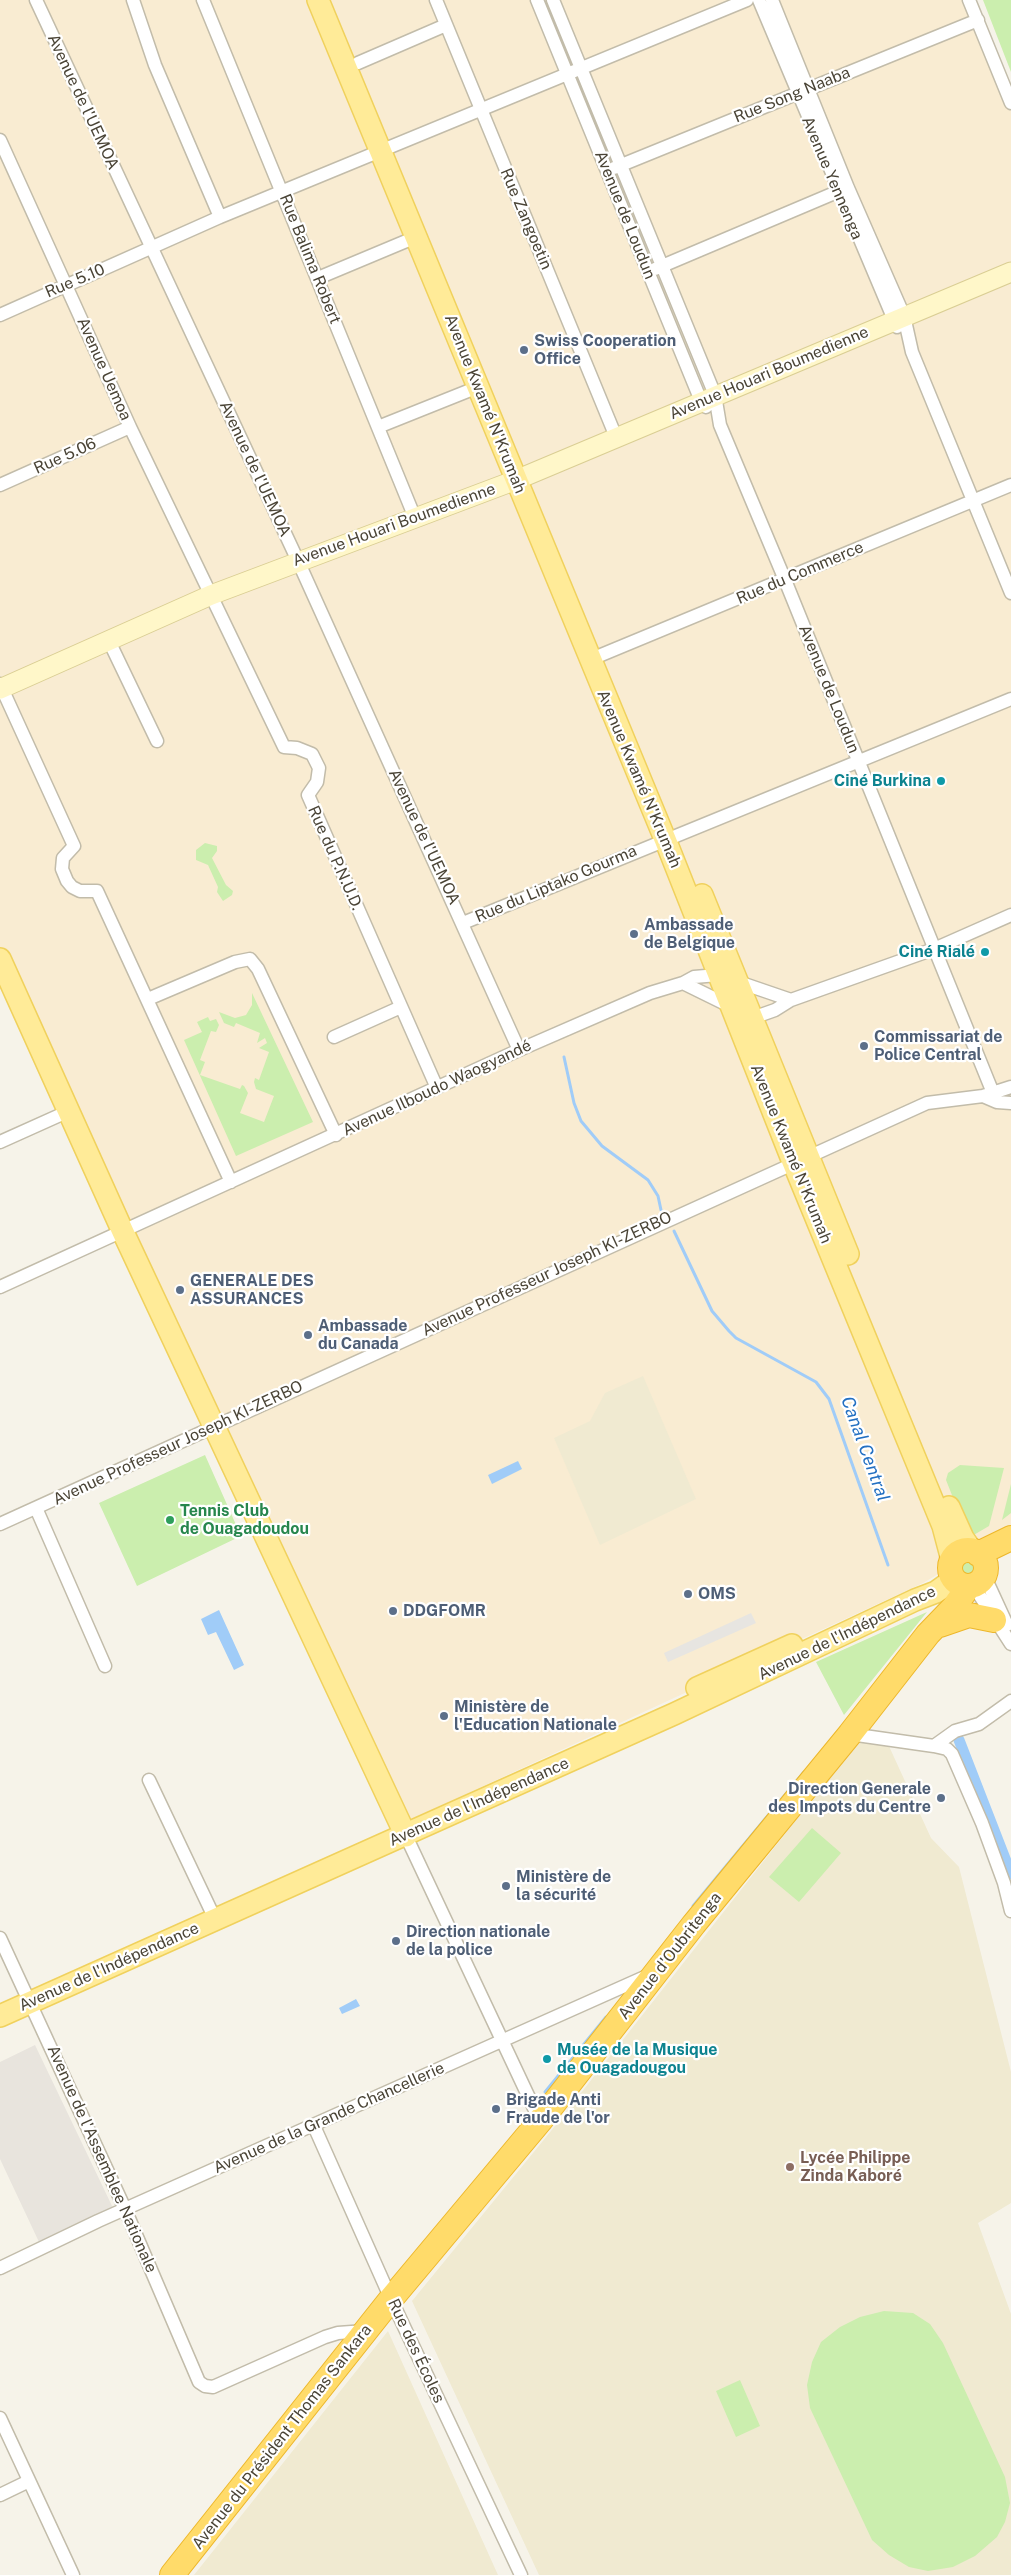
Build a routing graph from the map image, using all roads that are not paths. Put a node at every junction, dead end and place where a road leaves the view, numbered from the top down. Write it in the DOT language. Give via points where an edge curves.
graph roads {
  1 [pos="36,0"];
  2 [pos="133,0"];
  3 [pos="203,0"];
  4 [pos="318,0"];
  5 [pos="332,0"];
  6 [pos="436,0"];
  7 [pos="537,0"];
  8 [pos="553,0"];
  9 [pos="747,0"];
  10 [pos="759,0"];
  11 [pos="772,0"];
  12 [pos="969,0"];
  13 [pos="978,20"];
  14 [pos="335,25"];
  15 [pos="446,25"];
  16 [pos="358,63"];
  17 [pos="581,70"];
  18 [pos="567,76"];
  19 [pos="802,90"];
  20 [pos="1011,104"];
  21 [pos="481,111"];
  22 [pos="0,140"];
  23 [pos="387,149"];
  24 [pos="620,165"];
  25 [pos="607,170"];
  26 [pos="843,190"];
  27 [pos="282,192"];
  28 [pos="220,217"];
  29 [pos="416,237"];
  30 [pos="151,248"];
  31 [pos="662,266"];
  32 [pos="648,272"];
  33 [pos="1011,272"];
  34 [pos="318,278"];
  35 [pos="66,284"];
  36 [pos="0,315"];
  37 [pos="898,318"];
  38 [pos="485,393"];
  39 [pos="708,398"];
  40 [pos="130,427"];
  41 [pos="378,427"];
  42 [pos="616,437"];
  43 [pos="521,478"];
  44 [pos="0,485"];
  45 [pos="1011,485"];
  46 [pos="971,501"];
  47 [pos="415,518"];
  48 [pos="298,561"];
  49 [pos="785,580"];
  50 [pos="1011,593"];
  51 [pos="211,595"];
  52 [pos="109,641"];
  53 [pos="596,658"];
  54 [pos="1,687"];
  55 [pos="1011,699"];
  56 [pos="157,741"];
  57 [pos="857,761"];
  58 [pos="671,837"];
  59 [pos="1011,915"];
  60 [pos="463,923"];
  61 [pos="934,949"];
  62 [pos="0,959"];
  63 [pos="718,975"];
  64 [pos="739,982"];
  65 [pos="683,983"];
  66 [pos="6,988"];
  67 [pos="148,999"];
  68 [pos="791,1000"];
  69 [pos="401,1007"];
  70 [pos="732,1008"];
  71 [pos="753,1016"];
  72 [pos="334,1038"];
  73 [pos="519,1050"];
  74 [pos="1011,1087"];
  75 [pos="437,1088"];
  76 [pos="988,1094"];
  77 [pos="1011,1103"];
  78 [pos="68,1111"];
  79 [pos="336,1135"];
  80 [pos="0,1142"];
  81 [pos="801,1159"];
  82 [pos="231,1182"];
  83 [pos="123,1232"];
  84 [pos="0,1288"];
  85 [pos="214,1426"];
  86 [pos="36,1508"];
  87 [pos="0,1524"];
  88 [pos="1011,1525"];
  89 [pos="1011,1538"];
  90 [pos="1011,1548"];
  91 [pos="968,1568"];
  92 [pos="994,1620"];
  93 [pos="933,1630"];
  94 [pos="1011,1637"];
  95 [pos="1011,1644"];
  96 [pos="105,1666"];
  97 [pos="1011,1701"];
  98 [pos="850,1734"];
  99 [pos="934,1746"];
  100 [pos="150,1780"];
  101 [pos="403,1830"];
  102 [pos="1011,1911"];
  103 [pos="214,1915"];
  104 [pos="0,1938"];
  105 [pos="659,1971"];
  106 [pos="28,1997"];
  107 [pos="0,2005"];
  108 [pos="0,2016"];
  109 [pos="501,2042"];
  110 [pos="540,2121"];
  111 [pos="314,2126"];
  112 [pos="125,2209"];
  113 [pos="0,2268"];
  114 [pos="391,2298"];
  115 [pos="365,2331"];
  116 [pos="0,2418"];
  117 [pos="30,2481"];
  118 [pos="0,2495"];
  119 [pos="73,2575"];
  120 [pos="172,2575"];
  121 [pos="521,2575"];
  1 -- 30 [label="street, Avenue de l'UEMOA"];
  2 -- 28 [label="street" via="155,65"];
  3 -- 27 [label="street, Rue Balima Robert"];
  4 -- 14 [label="main road, Avenue Kwamé N'Krumah"];
  5 -- 14 [label="main road, Avenue Kwamé N'Krumah"];
  6 -- 15 [label="street, Rue Zangoetin"];
  7 -- 18 [label="street, Avenue de Loudun"];
  8 -- 17 [label="street, Avenue de Loudun"];
  9 -- 17 [label="street, Rue 5.10"];
  10 -- 19 [label="street, Avenue Yennenga"];
  11 -- 19 [label="street, Avenue Yennenga"];
  12 -- 13 [label="street"];
  13 -- 19 [label="street, Rue Song Naaba"];
  13 -- 20 [label="street"];
  14 -- 16 [label="main road, Avenue Kwamé N'Krumah"];
  14 -- 23 [label="main road, Avenue Kwamé N'Krumah"];
  15 -- 16 [label="street"];
  15 -- 21 [label="street, Rue Zangoetin"];
  16 -- 23 [label="main road, Avenue Kwamé N'Krumah"];
  17 -- 18 [label="street, Rue 5.10"];
  17 -- 24 [label="street, Avenue de Loudun"];
  18 -- 21 [label="street, Rue 5.10"];
  18 -- 25 [label="street, Avenue de Loudun"];
  19 -- 24 [label="street, Rue Song Naaba"];
  19 -- 26 [label="street, Avenue Yennenga"];
  21 -- 23 [label="street, Rue 5.10"];
  21 -- 42 [label="street, Rue Zangoetin"];
  22 -- 35 [label="street, Avenue Uemoa"];
  23 -- 27 [label="street, Rue 5.10"];
  23 -- 29 [label="main road, Avenue Kwamé N'Krumah"];
  23 -- 38 [label="main road, Avenue Kwamé N'Krumah"];
  24 -- 25 [label="street, Rue Song Naaba"];
  24 -- 31 [label="street, Avenue de Loudun"];
  25 -- 32 [label="street, Avenue de Loudun"];
  26 -- 31 [label="street"];
  26 -- 37 [label="street, Avenue Yennenga"];
  27 -- 28 [label="street, Rue 5.10"];
  27 -- 34 [label="street, Rue Balima Robert"];
  28 -- 30 [label="street, Rue 5.10"];
  29 -- 34 [label="street"];
  29 -- 38 [label="main road, Avenue Kwamé N'Krumah"];
  30 -- 35 [label="street, Rue 5.10"];
  30 -- 48 [label="street, Avenue de l'UEMOA"];
  31 -- 32 [label="street"];
  31 -- 39 [label="street, Avenue de Loudun"];
  32 -- 39 [label="street, Avenue de Loudun"];
  33 -- 37 [label="main road, Avenue Houari Boumedienne"];
  34 -- 41 [label="street, Rue Balima Robert"];
  35 -- 36 [label="street, Rue 5.10"];
  35 -- 40 [label="street, Avenue Uemoa"];
  37 -- 39 [label="main road, Avenue Houari Boumedienne"];
  37 -- 46 [label="street, Avenue Yennenga"];
  38 -- 41 [label="street"];
  38 -- 43 [label="main road, Avenue Kwamé N'Krumah"];
  39 -- 42 [label="main road, Avenue Houari Boumedienne"];
  39 -- 49 [label="street, Avenue de Loudun"];
  40 -- 44 [label="street, Rue 5.06"];
  40 -- 51 [label="street, Avenue Uemoa"];
  41 -- 47 [label="street, Rue Balima Robert"];
  42 -- 43 [label="main road, Avenue Houari Boumedienne"];
  43 -- 47 [label="main road, Avenue Houari Boumedienne"];
  43 -- 53 [label="main road, Avenue Kwamé N'Krumah"];
  45 -- 46 [label="street, Rue du Commerce"];
  46 -- 49 [label="street, Rue du Commerce"];
  46 -- 50 [label="street, Avenue Yennenga"];
  47 -- 48 [label="main road, Avenue Houari Boumedienne"];
  48 -- 51 [label="main road, Avenue Houari Boumedienne"];
  48 -- 60 [label="street, Avenue de l'UEMOA"];
  49 -- 53 [label="street, Rue du Commerce"];
  49 -- 57 [label="street, Avenue de Loudun"];
  51 -- 52 [label="main road, Avenue Houari Boumedienne"];
  51 -- 69 [label="street, Rue du P.N.U.D." via="284,748 297,748 312,754 318,768 317,782 308,795"];
  52 -- 54 [label="main road, Avenue Houari Boumedienne"];
  52 -- 56 [label="street"];
  53 -- 58 [label="main road, Avenue Kwamé N'Krumah"];
  54 -- 67 [label="street" via="74,846 63,858 62,869 67,881 80,891 97,891"];
  55 -- 57 [label="street, Rue du Liptako Gourma"];
  57 -- 58 [label="street, Rue du Liptako Gourma"];
  57 -- 61 [label="street, Avenue de Loudun"];
  58 -- 60 [label="street, Rue du Liptako Gourma"];
  58 -- 63 [label="main road, Avenue Kwamé N'Krumah"];
  58 -- 64 [label="main road, Avenue Kwamé N'Krumah"];
  59 -- 61 [label="street"];
  60 -- 73 [label="street, Avenue de l'UEMOA"];
  61 -- 68 [label="street"];
  61 -- 76 [label="street, Avenue de Loudun"];
  62 -- 66 [label="main road"];
  63 -- 64 [label="street"];
  63 -- 65 [label="street, Avenue Ilboudo Waogyandé" via="694,977"];
  63 -- 70 [label="main road, Avenue Kwamé N'Krumah"];
  64 -- 68 [label="street"];
  64 -- 71 [label="main road, Avenue Kwamé N'Krumah"];
  65 -- 70 [label="street"];
  65 -- 73 [label="street, Avenue Ilboudo Waogyandé" via="650,993"];
  66 -- 78 [label="main road"];
  67 -- 79 [label="street" via="235,962 250,960 258,968"];
  67 -- 82 [label="street"];
  68 -- 71 [label="street" via="774,1010"];
  69 -- 72 [label="street"];
  69 -- 75 [label="street, Rue du P.N.U.D."];
  70 -- 71 [label="street"];
  70 -- 81 [label="main road, Avenue Kwamé N'Krumah"];
  71 -- 81 [label="main road, Avenue Kwamé N'Krumah"];
  73 -- 75 [label="street, Avenue Ilboudo Waogyandé"];
  74 -- 76 [label="street"];
  75 -- 79 [label="street, Avenue Ilboudo Waogyandé"];
  76 -- 77 [label="street" via="998,1102"];
  76 -- 81 [label="street, Avenue Professeur Joseph KI-ZERBO" via="926,1103"];
  78 -- 80 [label="street"];
  78 -- 83 [label="main road"];
  79 -- 82 [label="street, Avenue Ilboudo Waogyandé"];
  81 -- 85 [label="street, Avenue Professeur Joseph KI-ZERBO"];
  81 -- 91 [label="main road, Avenue Kwamé N'Krumah" via="955,1523"];
  82 -- 83 [label="street, Avenue Ilboudo Waogyandé"];
  83 -- 84 [label="street, Avenue Ilboudo Waogyandé"];
  83 -- 85 [label="main road"];
  85 -- 86 [label="street, Avenue Professeur Joseph KI-ZERBO"];
  85 -- 101 [label="main road"];
  86 -- 87 [label="street, Avenue Professeur Joseph KI-ZERBO"];
  86 -- 96 [label="street"];
  88 -- 91 [label="street"];
  89 -- 91 [label="highway"];
  90 -- 91 [label="highway"];
  91 -- 92 [label="street"];
  91 -- 93 [label="highway, Avenue d'Oubritenga"];
  91 -- 94 [label="street"];
  91 -- 101 [label="main road, Avenue de l'Indépendance" via="935,1576 672,1708"];
  92 -- 93 [label="highway" via="969,1615"];
  92 -- 95 [label="street"];
  93 -- 98 [label="highway, Avenue d'Oubritenga"];
  97 -- 99 [label="street" via="979,1724 955,1730"];
  98 -- 99 [label="street"];
  98 -- 105 [label="highway, Avenue d'Oubritenga"];
  99 -- 102 [label="street" via="947,1749 952,1754 982,1823"];
  100 -- 103 [label="street"];
  101 -- 103 [label="main road, Avenue de l'Indépendance"];
  101 -- 109 [label="street"];
  103 -- 106 [label="main road, Avenue de l'Indépendance"];
  104 -- 106 [label="street, Avenue de l'Assemblee Nationale"];
  105 -- 109 [label="street, Avenue de la Grande Chancellerie"];
  105 -- 110 [label="highway, Avenue d'Oubritenga"];
  106 -- 107 [label="main road, Avenue de l'Indépendance"];
  106 -- 108 [label="main road, Avenue de l'Indépendance"];
  106 -- 112 [label="street, Avenue de l'Assemblee Nationale"];
  109 -- 110 [label="street"];
  109 -- 111 [label="street, Avenue de la Grande Chancellerie"];
  110 -- 114 [label="highway, Avenue d'Oubritenga"];
  111 -- 112 [label="street, Avenue de la Grande Chancellerie"];
  111 -- 114 [label="street, Rue des Écoles"];
  112 -- 113 [label="street, Avenue de la Grande Chancellerie"];
  112 -- 115 [label="street, Avenue de l'Assemblee Nationale" via="199,2382 205,2386 213,2387 324,2337"];
  114 -- 115 [label="highway, Avenue du Président Thomas Sankara"];
  114 -- 121 [label="street, Rue des Écoles"];
  115 -- 120 [label="highway, Avenue du Président Thomas Sankara"];
  116 -- 117 [label="street"];
  117 -- 118 [label="street"];
  117 -- 119 [label="street"];
}
